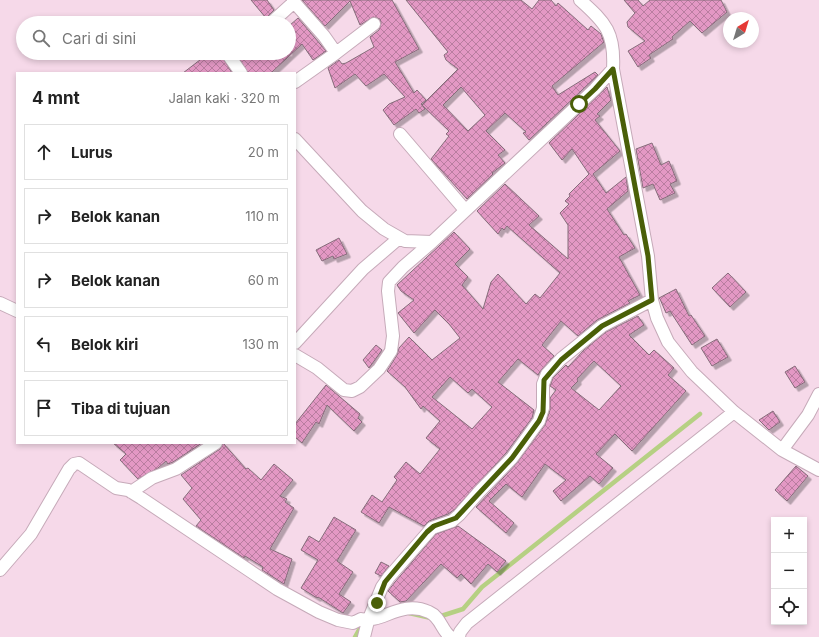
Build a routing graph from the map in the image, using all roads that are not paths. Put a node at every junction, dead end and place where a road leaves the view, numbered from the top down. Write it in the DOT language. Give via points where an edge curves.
graph roads {
  1 [pos="581,0"];
  2 [pos="294,1"];
  3 [pos="278,16"];
  4 [pos="374,24"];
  5 [pos="336,53"];
  6 [pos="235,60"];
  7 [pos="613,69"];
  8 [pos="241,72"];
  9 [pos="296,81"];
  10 [pos="400,134"];
  11 [pos="296,140"];
  12 [pos="465,210"];
  13 [pos="398,238"];
  14 [pos="432,242"];
  15 [pos="652,300"];
  16 [pos="0,303"];
  17 [pos="16,311"];
  18 [pos="296,342"];
  19 [pos="296,356"];
  20 [pos="819,394"];
  21 [pos="734,412"];
  22 [pos="214,444"];
  23 [pos="782,450"];
  24 [pos="819,470"];
  25 [pos="130,492"];
  26 [pos="0,570"];
  27 [pos="367,627"];
  28 [pos="451,637"];
  29 [pos="458,637"];
  1 -- 7 [label="street" via="605,23 614,53"];
  2 -- 3 [label="street"];
  2 -- 5 [label="street"];
  4 -- 5 [label="street"];
  5 -- 9 [label="street"];
  6 -- 8 [label="street"];
  7 -- 12 [label="street" via="595,89"];
  7 -- 15 [label="street" via="648,256"];
  10 -- 12 [label="street"];
  11 -- 13 [label="street" via="362,211"];
  12 -- 14 [label="street"];
  13 -- 14 [label="street" via="410,242"];
  13 -- 18 [label="street" via="363,269"];
  14 -- 19 [label="street" via="388,284 393,336 391,351 379,369 360,387 352,391 344,390 317,368"];
  15 -- 21 [label="street" via="668,342 692,372"];
  15 -- 27 [label="street" via="602,326 547,374 543,384 541,416 512,458 456,518 434,526 427,532 385,582"];
  16 -- 17 [label="street"];
  20 -- 23 [label="street" via="808,415"];
  21 -- 23 [label="street"];
  21 -- 29 [label="street" via="467,623"];
  22 -- 25 [label="street" via="176,469 158,475"];
  23 -- 24 [label="street"];
  25 -- 26 [label="street" via="116,488 82,464 74,464 32,534"];
  25 -- 27 [label="street" via="277,589 338,620 353,623 361,619"];
  27 -- 28 [label="street" via="392,611 411,607 430,612 442,623"];
}
